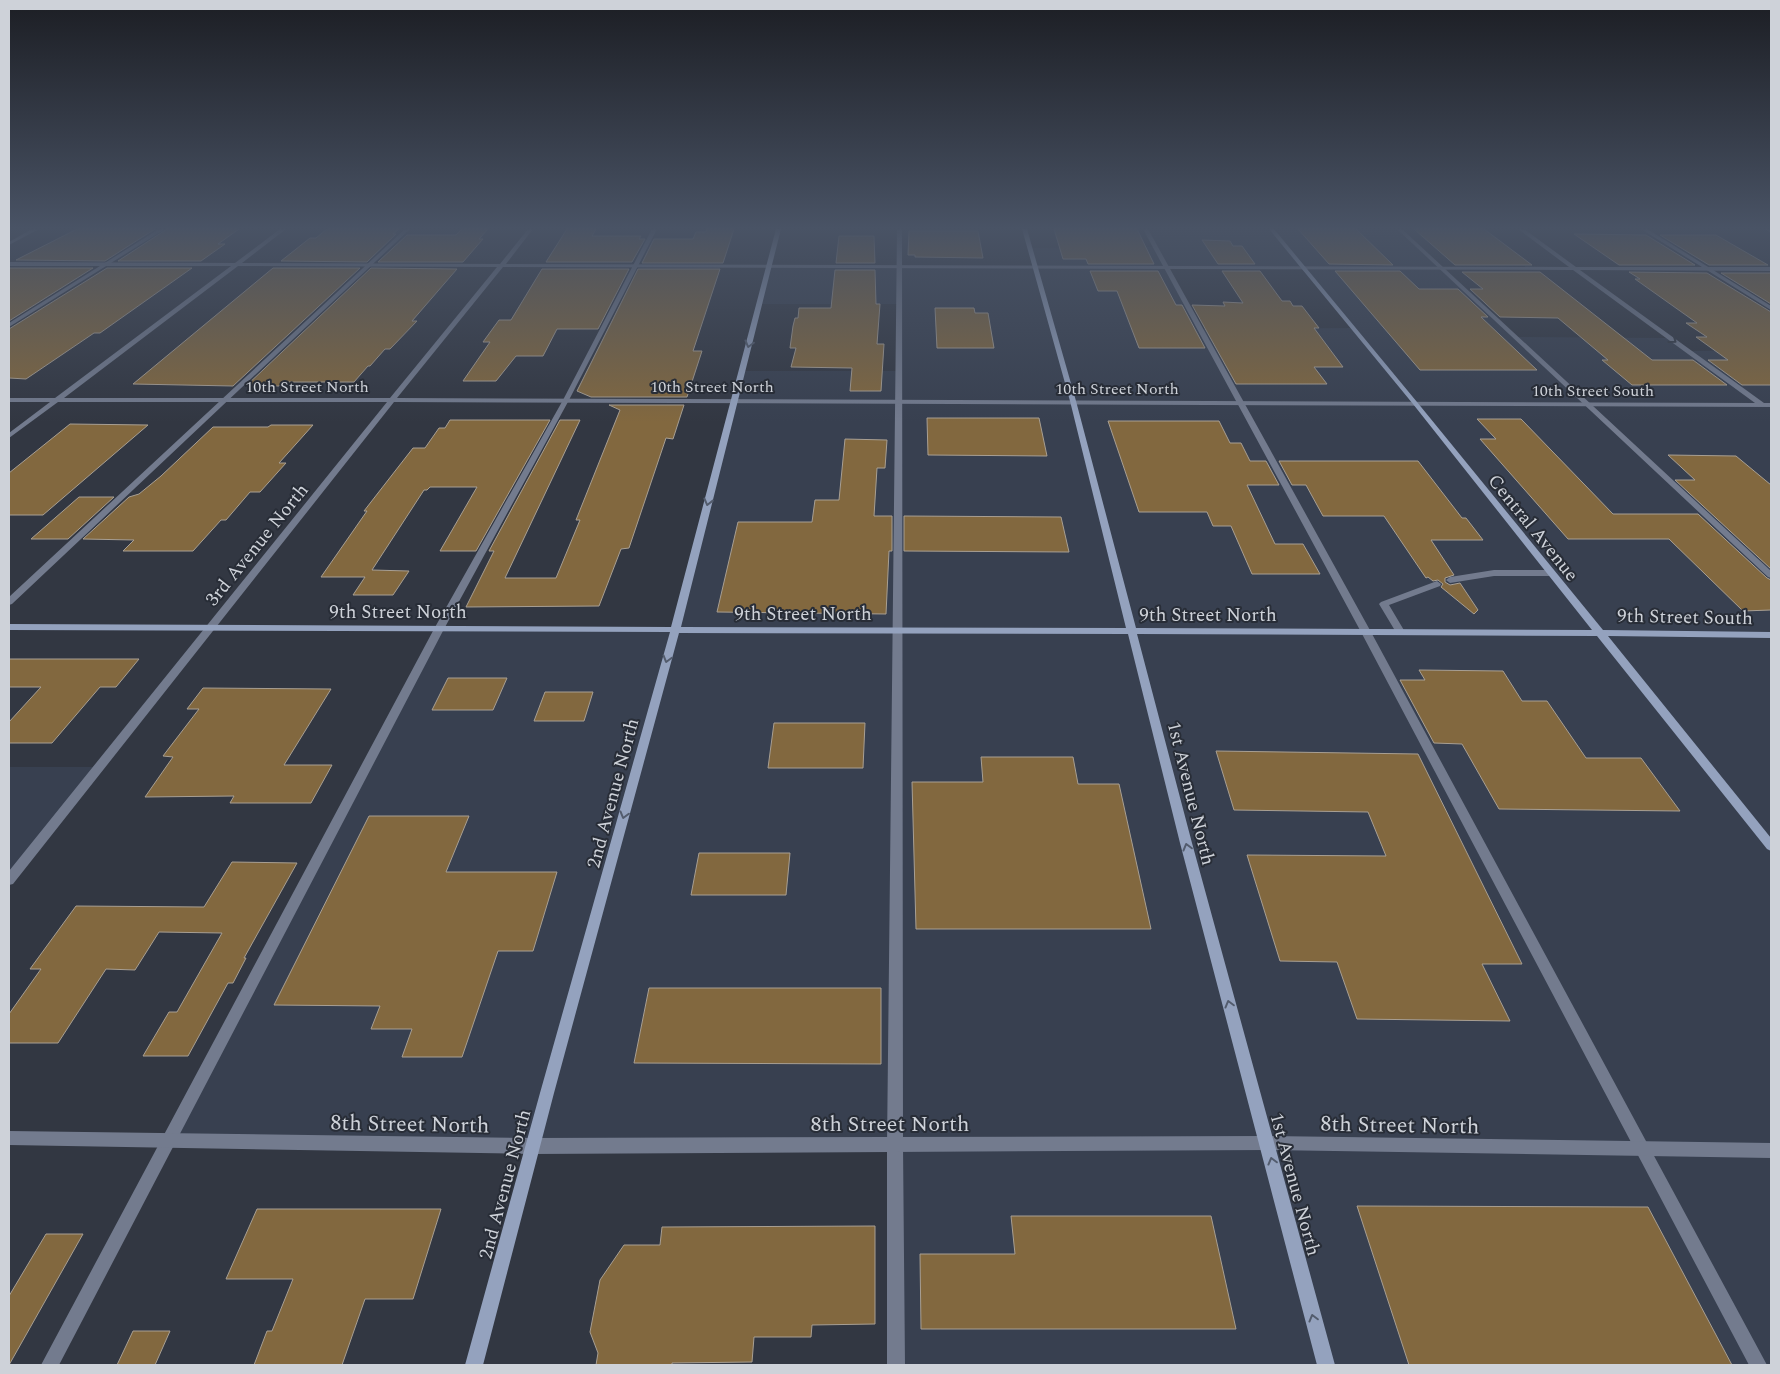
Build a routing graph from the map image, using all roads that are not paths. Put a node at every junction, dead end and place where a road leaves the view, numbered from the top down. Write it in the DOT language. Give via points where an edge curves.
graph roads {
  1 [pos="61,293"];
  2 [pos="199,293"];
  3 [pos="341,293"];
  4 [pos="478,293"];
  5 [pos="622,293"];
  6 [pos="763,293"];
  7 [pos="899,293"];
  8 [pos="1043,293"];
  9 [pos="1179,293"];
  10 [pos="1324,293"];
  11 [pos="1468,293"];
  12 [pos="1608,293"];
  13 [pos="1747,293"];
  14 [pos="1771,308"];
  15 [pos="9,325"];
  16 [pos="58,399"];
  17 [pos="9,400"];
  18 [pos="226,400"];
  19 [pos="392,400"];
  20 [pos="566,400"];
  21 [pos="735,400"];
  22 [pos="900,400"];
  23 [pos="1073,401"];
  24 [pos="1239,402"];
  25 [pos="1415,403"];
  26 [pos="1586,404"];
  27 [pos="1767,405"];
  28 [pos="1771,411"];
  29 [pos="9,436"];
  30 [pos="1550,573"];
  31 [pos="1771,575"];
  32 [pos="1450,580"];
  33 [pos="1437,584"];
  34 [pos="9,602"];
  35 [pos="9,627"];
  36 [pos="210,627"];
  37 [pos="439,629"];
  38 [pos="675,631"];
  39 [pos="898,631"];
  40 [pos="1132,631"];
  41 [pos="1366,632"];
  42 [pos="1400,632"];
  43 [pos="1598,633"];
  44 [pos="1771,635"];
  45 [pos="1771,846"];
  46 [pos="9,880"];
  47 [pos="9,1138"];
  48 [pos="170,1141"];
  49 [pos="1267,1142"];
  50 [pos="895,1145"];
  51 [pos="532,1146"];
  52 [pos="1641,1149"];
  53 [pos="1771,1151"];
  54 [pos="50,1365"];
  55 [pos="474,1365"];
  56 [pos="896,1365"];
  57 [pos="1326,1365"];
  58 [pos="1758,1365"];
  1 -- 15 [label="street"];
  2 -- 16 [label="street"];
  3 -- 18 [label="street"];
  4 -- 19 [label="street, 3rd Avenue North"];
  5 -- 20 [label="street"];
  6 -- 21 [label="main road, 2nd Avenue North, one-way"];
  7 -- 22 [label="street"];
  8 -- 23 [label="main road, 1st Avenue North"];
  9 -- 24 [label="street"];
  10 -- 25 [label="main road, Central Avenue"];
  11 -- 26 [label="street"];
  12 -- 27 [label="street, one-way"];
  13 -- 14 [label="street"];
  16 -- 17 [label="street, 10th Street North"];
  16 -- 18 [label="street, 10th Street North"];
  16 -- 29 [label="street"];
  18 -- 19 [label="street, 10th Street North"];
  18 -- 34 [label="street"];
  19 -- 20 [label="street, 10th Street North"];
  19 -- 36 [label="street, 3rd Avenue North"];
  20 -- 21 [label="street, 10th Street North"];
  20 -- 37 [label="street"];
  21 -- 22 [label="street, 10th Street North"];
  21 -- 38 [label="main road, 2nd Avenue North, one-way"];
  22 -- 23 [label="street, 10th Street North"];
  22 -- 39 [label="street"];
  23 -- 24 [label="street, 10th Street North"];
  23 -- 40 [label="main road, 1st Avenue North"];
  24 -- 25 [label="street, 10th Street North"];
  24 -- 41 [label="street"];
  25 -- 26 [label="street, 10th Street South"];
  25 -- 30 [label="main road, Central Avenue"];
  26 -- 27 [label="street, 10th Street South"];
  26 -- 31 [label="street"];
  27 -- 28 [label="street"];
  30 -- 32 [label="street" via="1494,573"];
  30 -- 43 [label="main road, Central Avenue"];
  33 -- 42 [label="street" via="1384,604"];
  35 -- 36 [label="main road, 9th Street North"];
  36 -- 37 [label="main road, 9th Street North"];
  36 -- 46 [label="street, 3rd Avenue North"];
  37 -- 38 [label="main road, 9th Street North"];
  37 -- 48 [label="street"];
  38 -- 39 [label="main road, 9th Street North"];
  38 -- 51 [label="main road, 2nd Avenue North, one-way"];
  39 -- 40 [label="main road, 9th Street North"];
  39 -- 50 [label="street"];
  40 -- 41 [label="main road, 9th Street North"];
  49 -- 40 [label="main road, 1st Avenue North, one-way"];
  41 -- 42 [label="main road, 9th Street North"];
  41 -- 52 [label="street"];
  42 -- 43 [label="main road, 9th Street North"];
  43 -- 44 [label="main road, 9th Street South"];
  43 -- 45 [label="main road, Central Avenue"];
  47 -- 48 [label="street, 8th Street North"];
  48 -- 51 [label="street, 8th Street North"];
  48 -- 54 [label="street"];
  49 -- 50 [label="street, 8th Street North"];
  49 -- 52 [label="street, 8th Street North"];
  57 -- 49 [label="main road, 1st Avenue North, one-way"];
  50 -- 51 [label="street, 8th Street North"];
  50 -- 56 [label="street"];
  51 -- 55 [label="main road, 2nd Avenue North"];
  52 -- 53 [label="street, 8th Street North"];
  52 -- 58 [label="street"];
}
